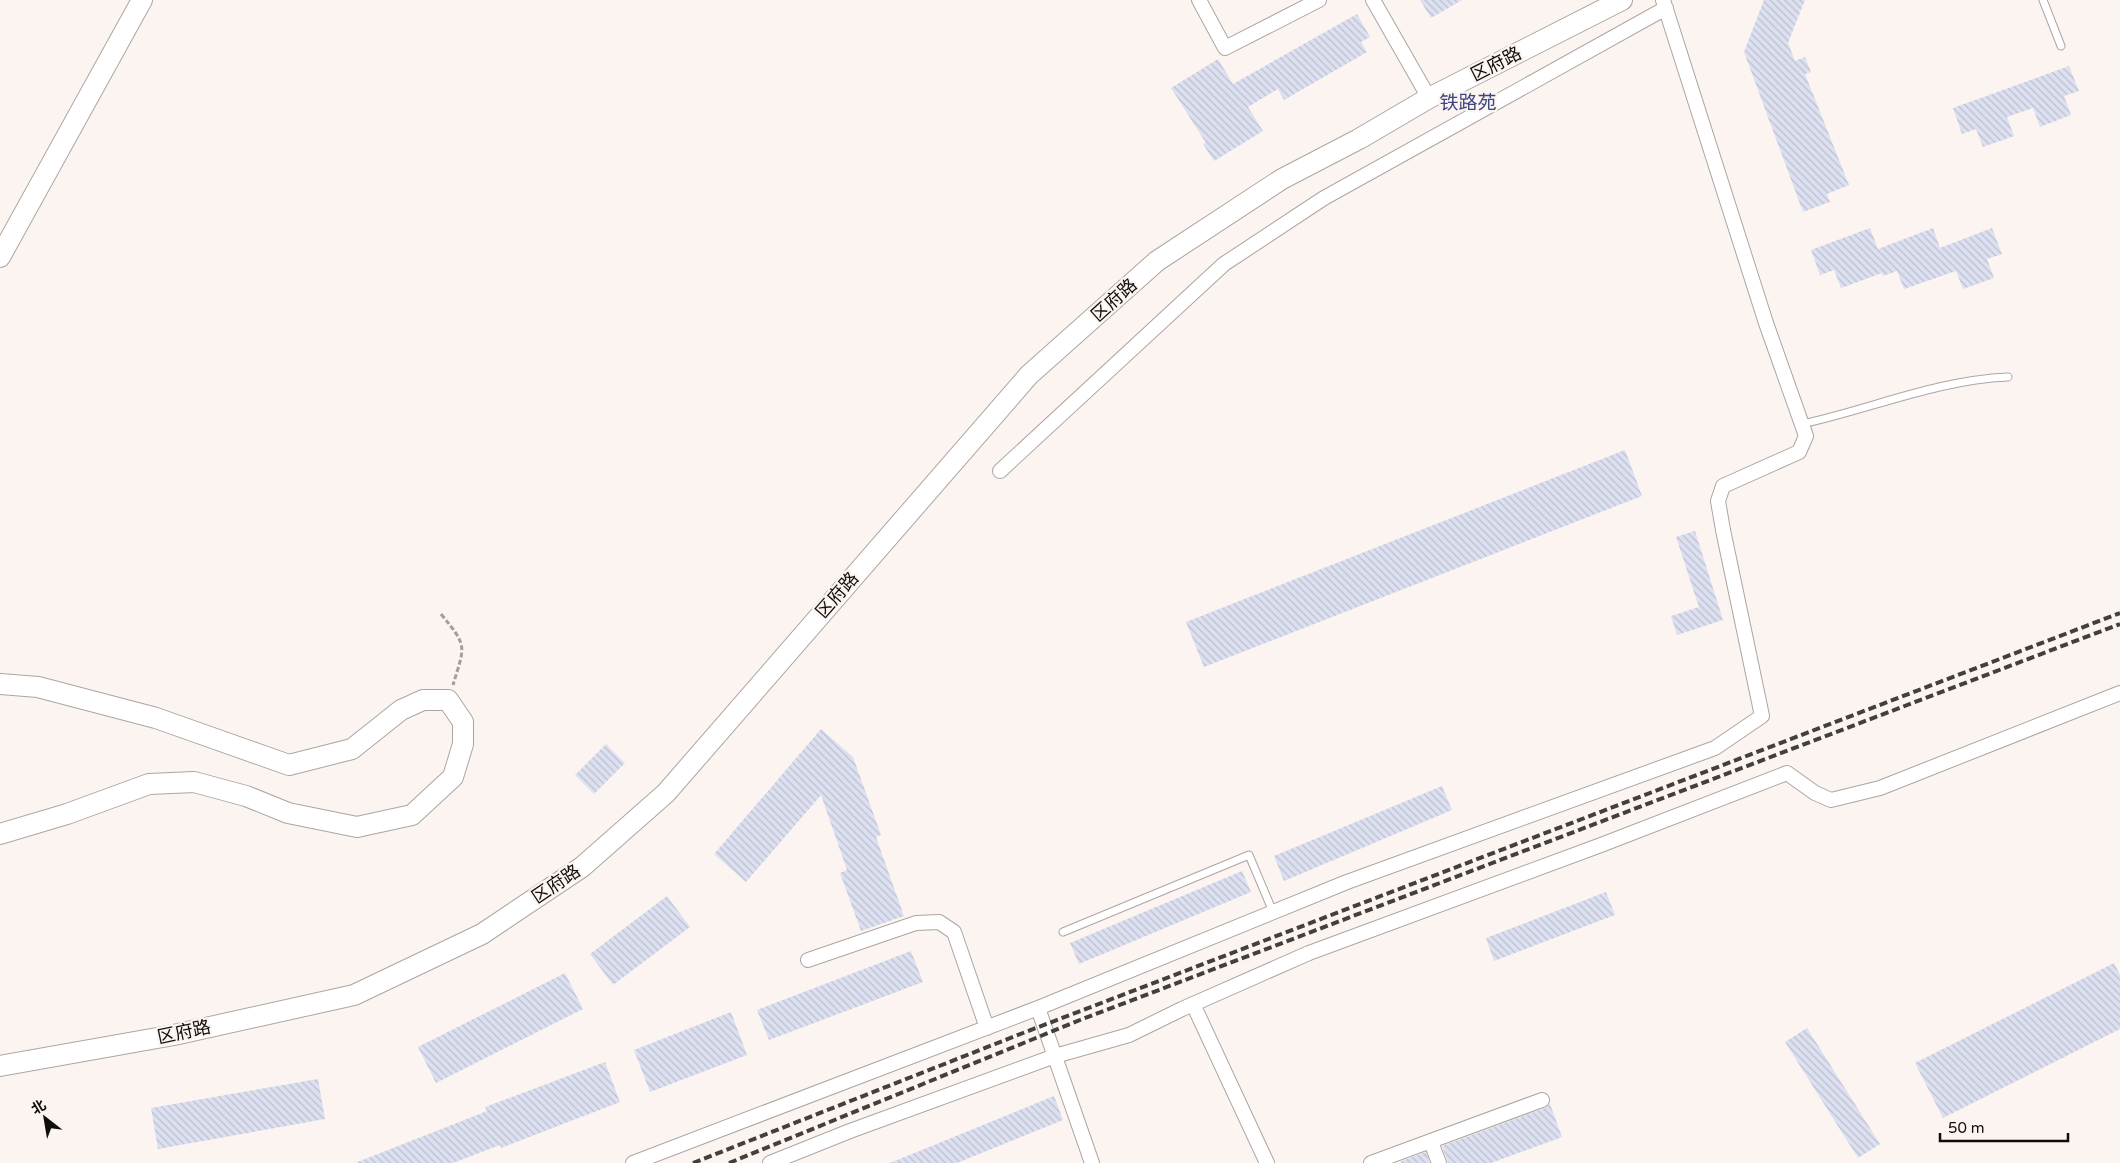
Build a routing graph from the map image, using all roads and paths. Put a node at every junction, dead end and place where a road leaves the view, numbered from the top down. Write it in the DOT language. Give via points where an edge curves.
graph roads {
  1 [pos="142,0"];
  2 [pos="1199,0"];
  3 [pos="1320,0"];
  4 [pos="1373,0"];
  5 [pos="1622,0"];
  6 [pos="2043,0"];
  7 [pos="1665,4"];
  8 [pos="2061,46"];
  9 [pos="1429,98"];
  10 [pos="0,257"];
  11 [pos="2008,378"];
  12 [pos="1802,424"];
  13 [pos="1000,472"];
  14 [pos="441,614"];
  15 [pos="0,684"];
  16 [pos="2120,693"];
  17 [pos="448,700"];
  18 [pos="0,834"];
  19 [pos="1273,912"];
  20 [pos="1063,932"];
  21 [pos="808,960"];
  22 [pos="1193,1004"];
  23 [pos="1038,1008"];
  24 [pos="988,1028"];
  25 [pos="1055,1056"];
  26 [pos="0,1066"];
  27 [pos="1542,1100"];
  28 [pos="1431,1142"];
  29 [pos="633,1163"];
  30 [pos="770,1163"];
  31 [pos="1092,1163"];
  32 [pos="1268,1163"];
  33 [pos="1371,1163"];
  34 [pos="1439,1163"];
  1 -- 10 [label="main road"];
  2 -- 3 [label="street" via="1225,48"];
  4 -- 9 [label="street"];
  5 -- 9 [label="main road, 区府路"];
  6 -- 8 [label="lane"];
  7 -- 12 [label="street" via="1766,323"];
  7 -- 13 [label="street" via="1324,198 1224,264"];
  9 -- 26 [label="main road, 区府路" via="1282,179 1157,261 1029,375 666,793 575,872 482,934 354,995 174,1035"];
  11 -- 12 [label="lane" via="1982,378 1921,391"];
  12 -- 19 [label="street" via="1806,436 1799,452 1723,486 1718,502 1762,716 1715,748"];
  14 -- 17 [label="path" via="460,638 463,653"];
  15 -- 17 [label="main road" via="38,687 156,718 289,765 352,748 401,710 423,700"];
  16 -- 22 [label="street" via="1880,788 1830,800 1787,773 1309,953"];
  17 -- 18 [label="main road" via="463,722 463,744 453,777 412,815 357,827 288,813 246,796 194,782 149,784"];
  19 -- 20 [label="lane" via="1249,855"];
  19 -- 23 [label="street"];
  21 -- 24 [label="street" via="916,924 940,922 954,932"];
  22 -- 25 [label="street" via="1129,1035"];
  22 -- 32 [label="street"];
  23 -- 24 [label="street"];
  23 -- 25 [label="street"];
  24 -- 29 [label="street"];
  25 -- 30 [label="street"];
  25 -- 31 [label="street"];
  27 -- 28 [label="street"];
  28 -- 33 [label="street"];
  28 -- 34 [label="street"];
}
